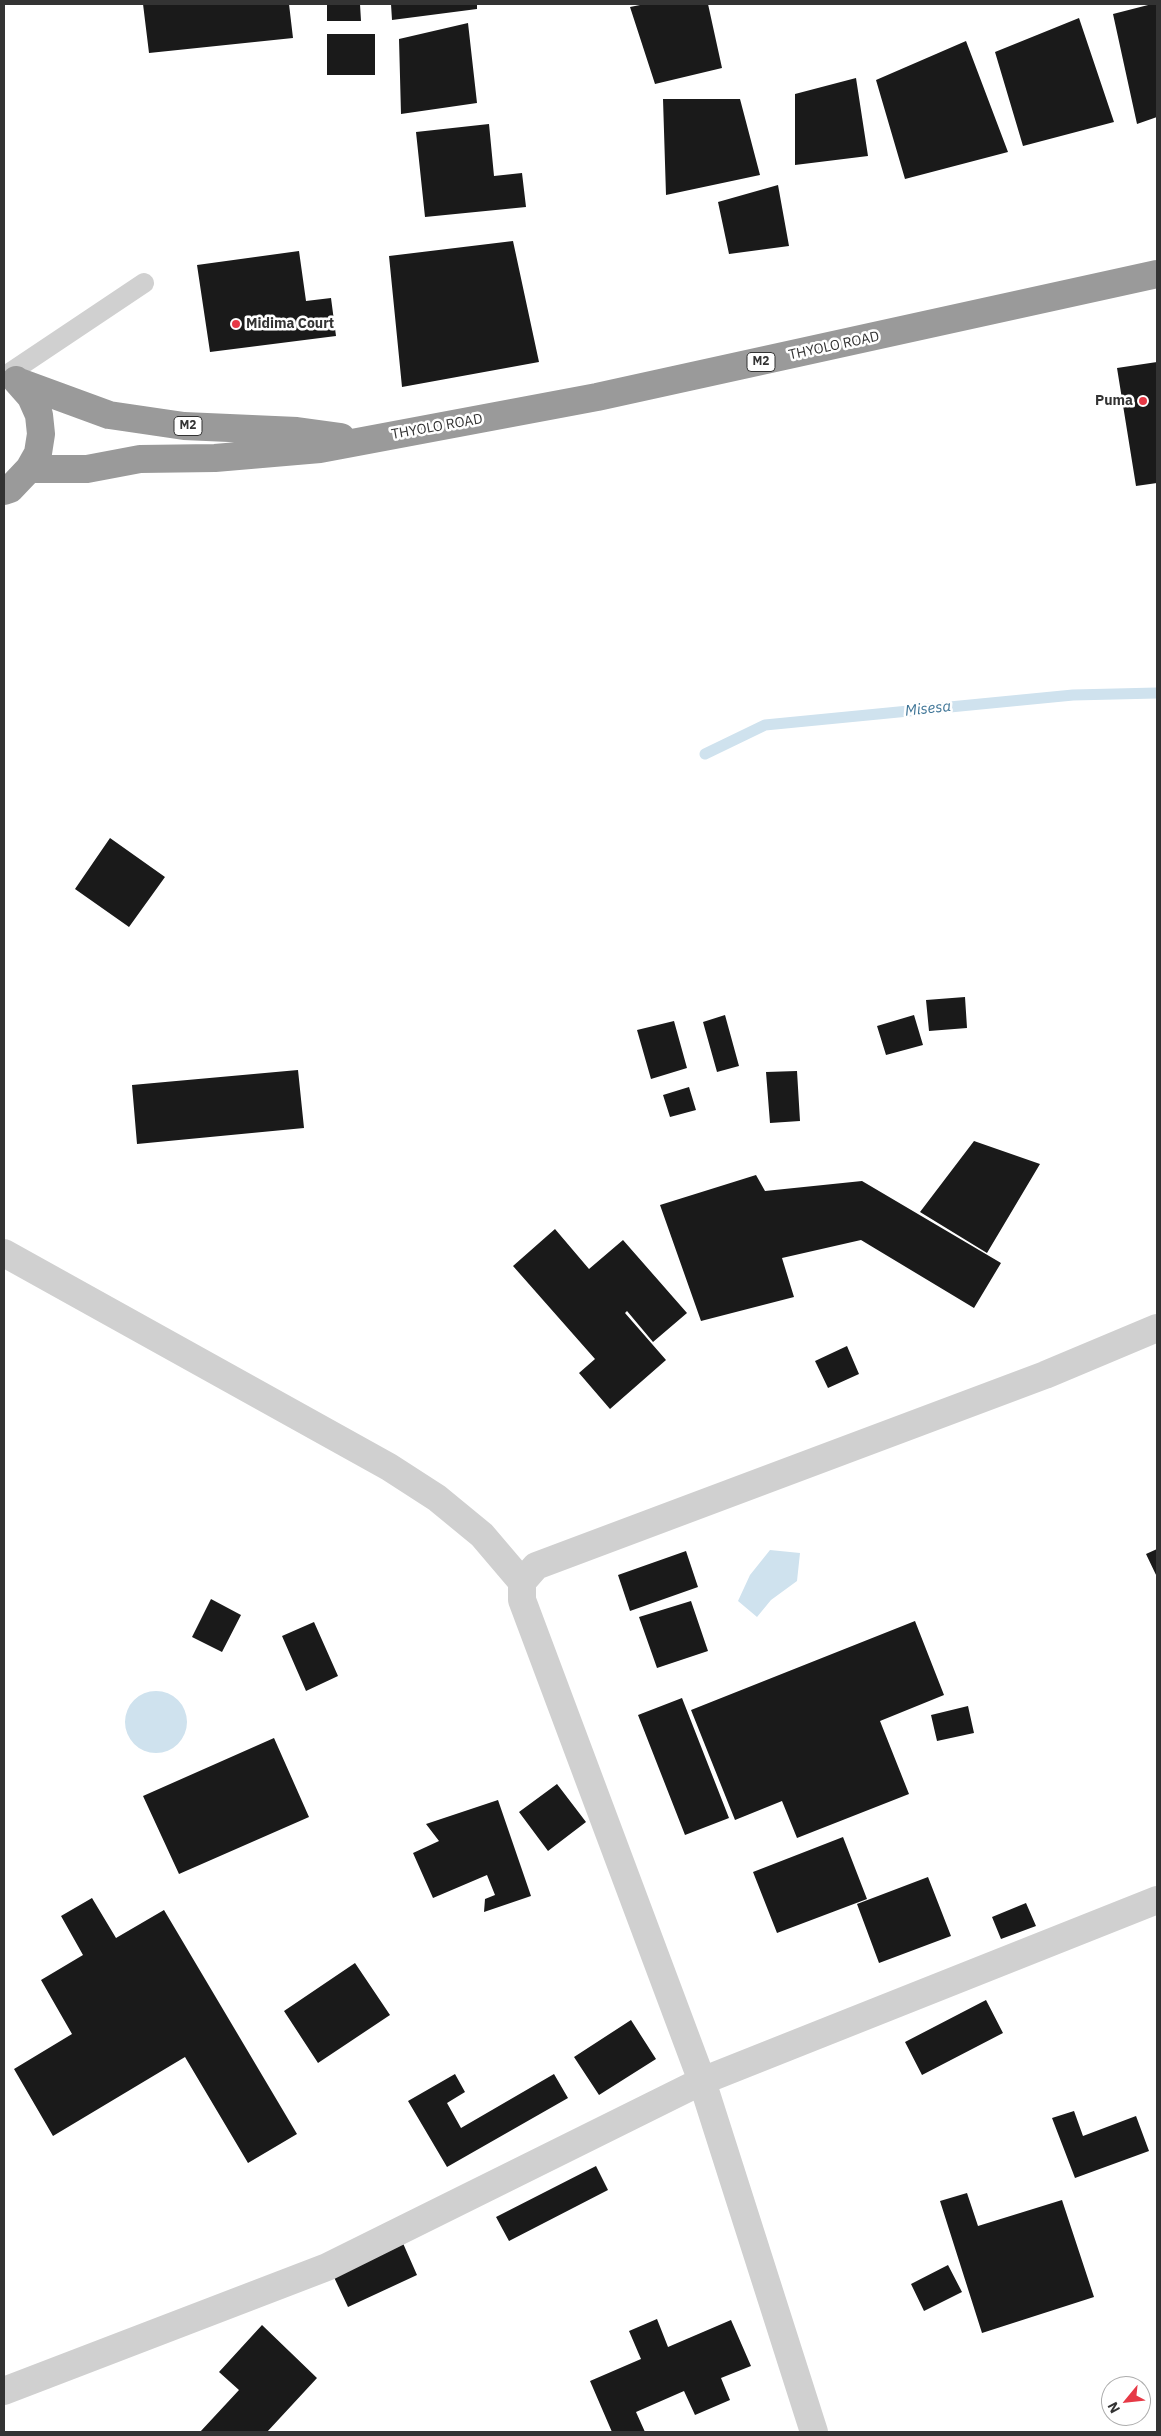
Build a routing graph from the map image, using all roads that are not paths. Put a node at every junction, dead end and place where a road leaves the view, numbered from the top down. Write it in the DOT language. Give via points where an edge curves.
graph roads {
  1 [pos="1157,274"];
  2 [pos="144,283"];
  3 [pos="10,376"];
  4 [pos="362,440"];
  5 [pos="29,469"];
  6 [pos="4,491"];
  7 [pos="4,1253"];
  8 [pos="1157,1328"];
  9 [pos="522,1582"];
  10 [pos="1157,1900"];
  11 [pos="702,2081"];
  12 [pos="4,2391"];
  13 [pos="814,2432"];
  1 -- 4 [label="highway, THYOLO ROAD / M2" via="597,397"];
  2 -- 3 [label="lane"];
  3 -- 4 [label="highway, THYOLO ROAD / M2" via="108,415 184,426 297,431"];
  3 -- 5 [label="highway" via="32,397 39,415 38,453"];
  4 -- 5 [label="highway, THYOLO ROAD / M2" via="281,454 140,459 87,469"];
  5 -- 6 [label="highway"];
  7 -- 9 [label="street" via="438,1498 482,1535"];
  8 -- 9 [label="street" via="1045,1375 536,1566"];
  9 -- 11 [label="street" via="522,1600"];
  10 -- 11 [label="street"];
  11 -- 12 [label="street" via="327,2267"];
  11 -- 13 [label="street"];
}
